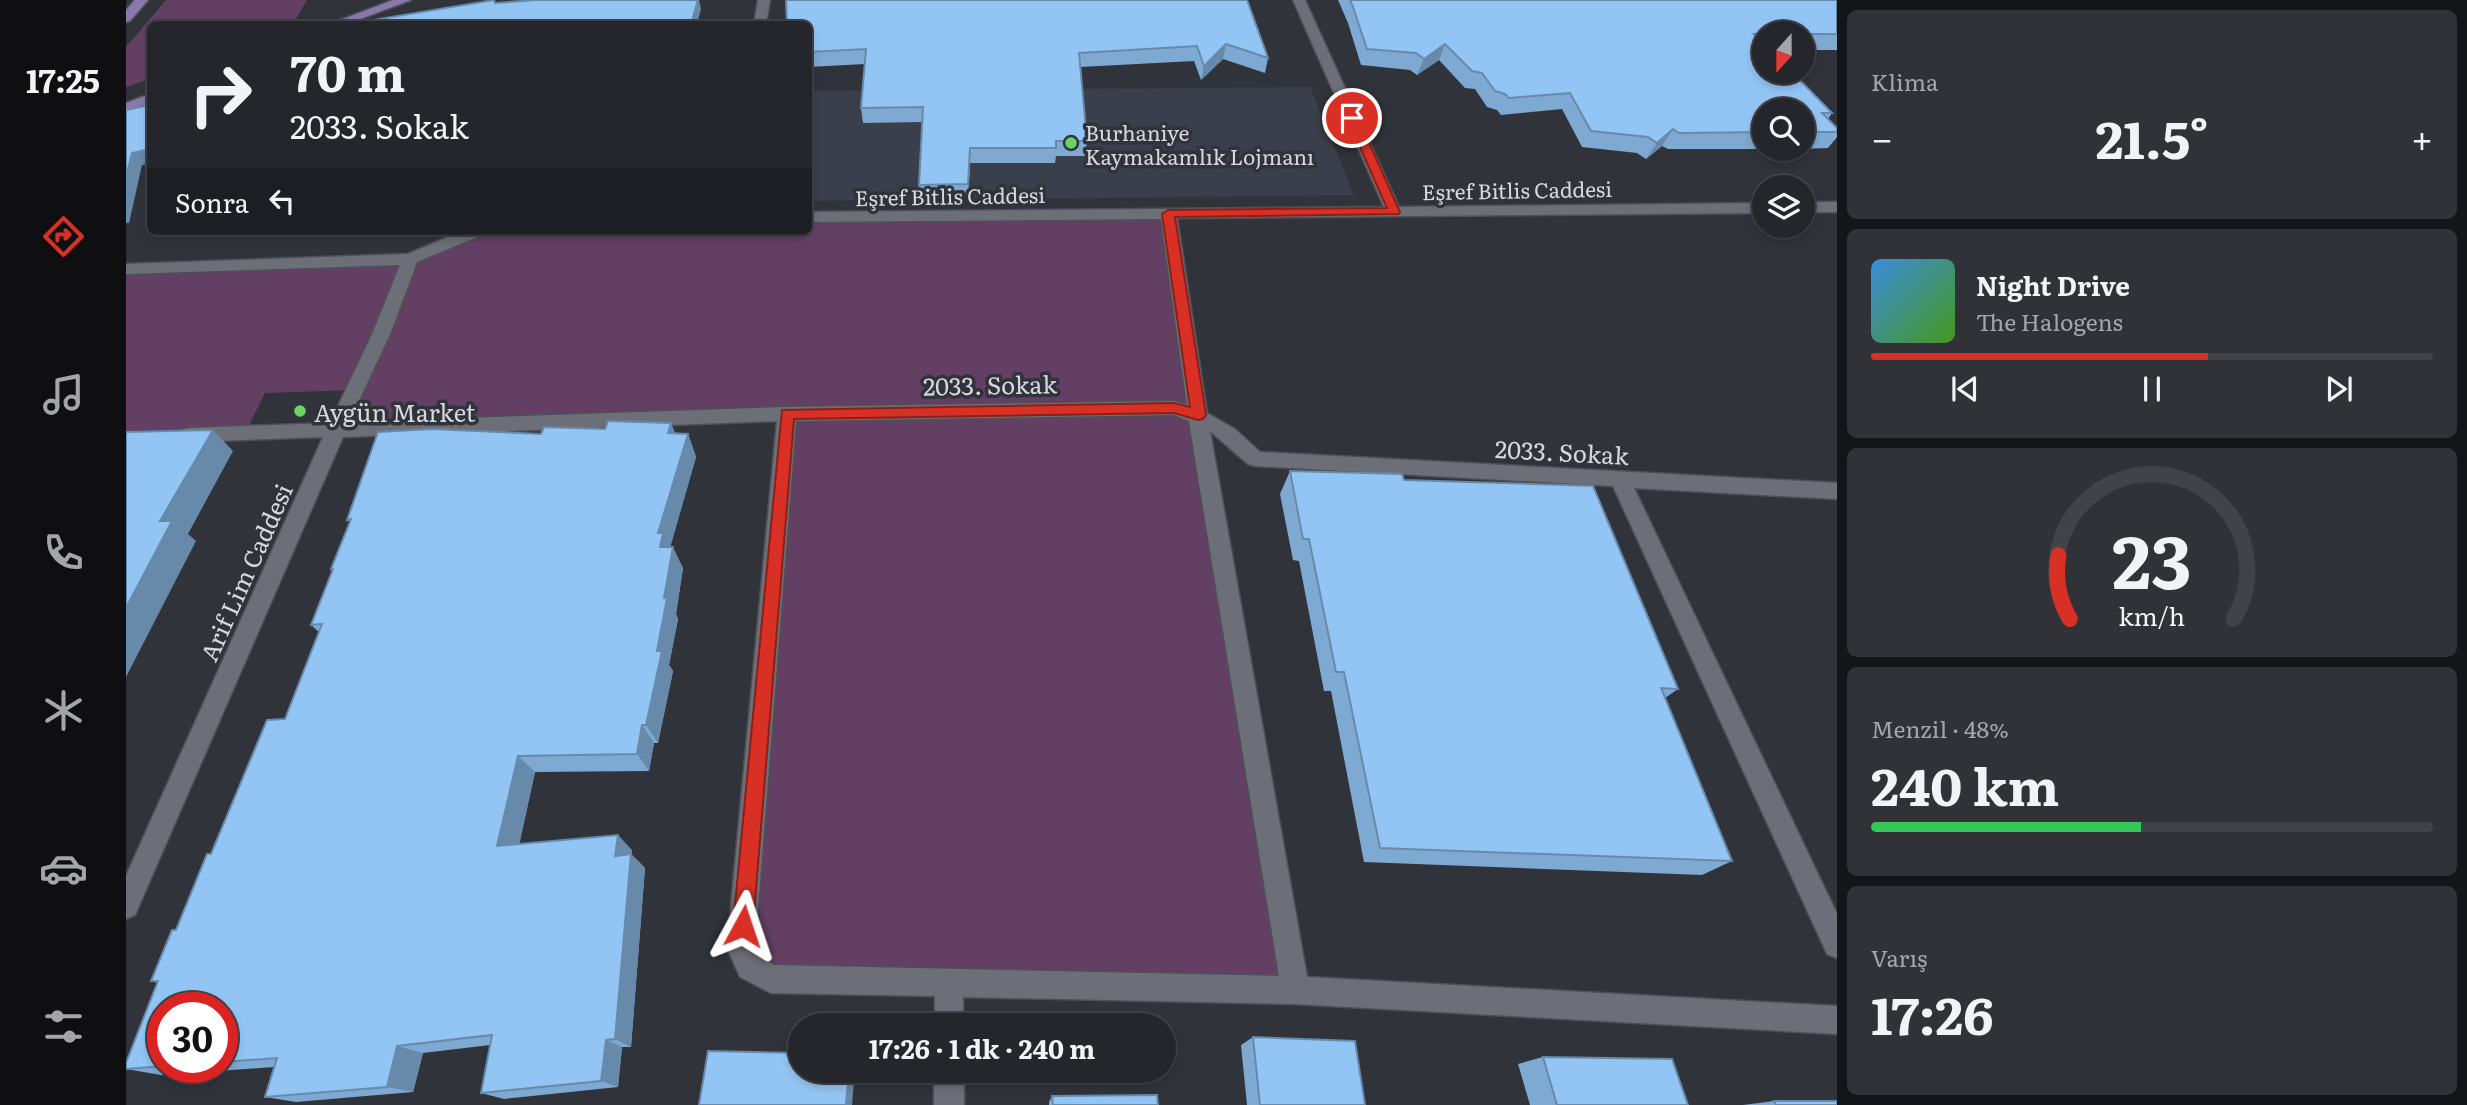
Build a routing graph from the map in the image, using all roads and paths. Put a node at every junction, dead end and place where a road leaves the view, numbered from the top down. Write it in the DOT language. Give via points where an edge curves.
graph roads {
  1 [pos="142,0"];
  2 [pos="405,0"];
  3 [pos="764,0"];
  4 [pos="1299,0"];
  5 [pos="126,18"];
  6 [pos="345,21"];
  7 [pos="760,21"];
  8 [pos="147,99"];
  9 [pos="126,108"];
  10 [pos="1815,207"];
  11 [pos="1837,207"];
  12 [pos="1752,208"];
  13 [pos="1394,212"];
  14 [pos="1168,214"];
  15 [pos="812,217"];
  16 [pos="467,235"];
  17 [pos="410,259"];
  18 [pos="126,269"];
  19 [pos="787,414"];
  20 [pos="1198,415"];
  21 [pos="337,429"];
  22 [pos="166,435"];
  23 [pos="1620,480"];
  24 [pos="1837,491"];
  25 [pos="126,906"];
  26 [pos="1837,944"];
  27 [pos="949,985"];
  28 [pos="1295,990"];
  29 [pos="949,1013"];
  30 [pos="1837,1020"];
  31 [pos="949,1083"];
  32 [pos="949,1105"];
  1 -- 5 [label="main road"];
  2 -- 6 [label="main road"];
  3 -- 7 [label="street"];
  4 -- 13 [label="street"];
  8 -- 9 [label="main road"];
  10 -- 11 [label="street"];
  12 -- 13 [label="street, Eşref Bitlis Caddesi"];
  13 -- 14 [label="street, Eşref Bitlis Caddesi"];
  14 -- 15 [label="street, Eşref Bitlis Caddesi"];
  14 -- 20 [label="street"];
  16 -- 17 [label="street"];
  17 -- 18 [label="street"];
  17 -- 21 [label="street, Arif Lim Caddesi"];
  19 -- 20 [label="street, 2033. Sokak" via="1174,408"];
  19 -- 21 [label="street, 2033. Sokak"];
  19 -- 27 [label="street" via="741,947 750,967 771,979"];
  20 -- 23 [label="street, 2033. Sokak" via="1240,442 1255,459"];
  20 -- 28 [label="street"];
  21 -- 22 [label="street, 2033. Sokak"];
  21 -- 25 [label="street, Arif Lim Caddesi"];
  23 -- 24 [label="street, 2033. Sokak"];
  23 -- 26 [label="street"];
  27 -- 28 [label="street"];
  27 -- 29 [label="street"];
  28 -- 30 [label="street"];
  31 -- 32 [label="street"];
}
